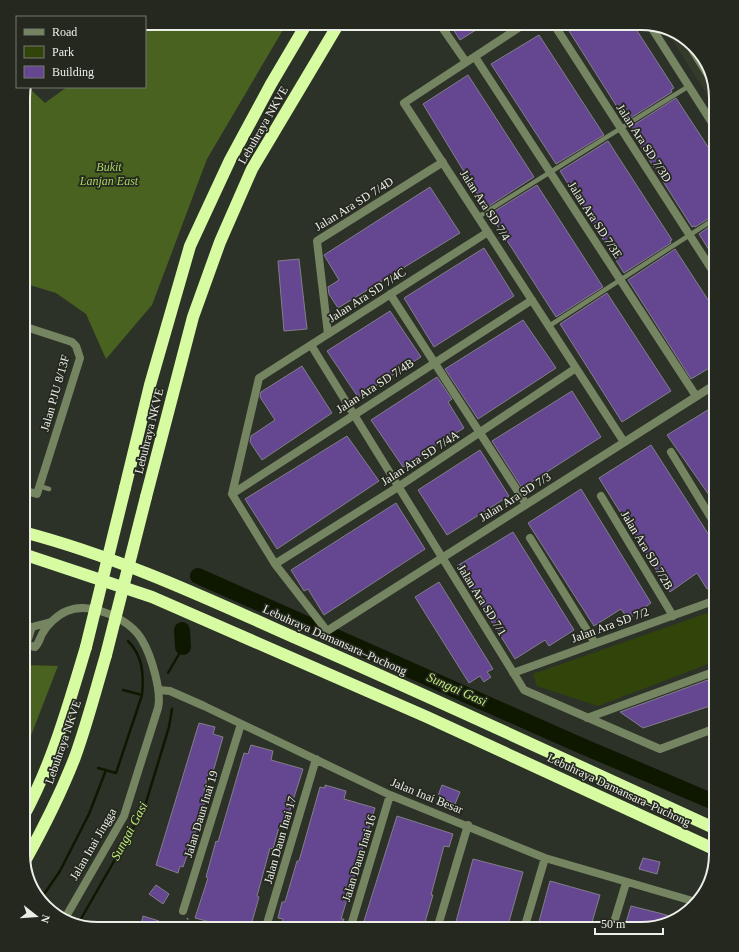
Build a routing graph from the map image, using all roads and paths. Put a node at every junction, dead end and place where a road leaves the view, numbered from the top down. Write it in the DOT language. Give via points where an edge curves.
graph roads {
  1 [pos="303,30"];
  2 [pos="335,30"];
  3 [pos="444,30"];
  4 [pos="515,30"];
  5 [pos="557,30"];
  6 [pos="654,31"];
  7 [pos="474,57"];
  8 [pos="466,62"];
  9 [pos="689,86"];
  10 [pos="709,117"];
  11 [pos="621,128"];
  12 [pos="443,162"];
  13 [pos="550,172"];
  14 [pos="478,217"];
  15 [pos="709,223"];
  16 [pos="488,232"];
  17 [pos="690,235"];
  18 [pos="709,265"];
  19 [pos="620,280"];
  20 [pos="390,294"];
  21 [pos="532,300"];
  22 [pos="548,326"];
  23 [pos="30,328"];
  24 [pos="328,334"];
  25 [pos="311,345"];
  26 [pos="435,363"];
  27 [pos="576,368"];
  28 [pos="709,388"];
  29 [pos="696,396"];
  30 [pos="354,414"];
  31 [pos="480,432"];
  32 [pos="624,442"];
  33 [pos="671,452"];
  34 [pos="398,487"];
  35 [pos="49,489"];
  36 [pos="30,490"];
  37 [pos="38,490"];
  38 [pos="232,494"];
  39 [pos="600,496"];
  40 [pos="526,504"];
  41 [pos="709,506"];
  42 [pos="30,534"];
  43 [pos="530,538"];
  44 [pos="30,556"];
  45 [pos="442,557"];
  46 [pos="275,564"];
  47 [pos="709,603"];
  48 [pos="673,616"];
  49 [pos="52,621"];
  50 [pos="30,626"];
  51 [pos="595,643"];
  52 [pos="30,646"];
  53 [pos="513,672"];
  54 [pos="709,674"];
  55 [pos="159,690"];
  56 [pos="587,718"];
  57 [pos="241,724"];
  58 [pos="709,731"];
  59 [pos="316,759"];
  60 [pos="390,794"];
  61 [pos="30,801"];
  62 [pos="468,825"];
  63 [pos="709,826"];
  64 [pos="709,847"];
  65 [pos="30,852"];
  66 [pos="545,858"];
  67 [pos="626,883"];
  68 [pos="690,901"];
  69 [pos="183,911"];
  70 [pos="67,915"];
  71 [pos="193,922"];
  72 [pos="267,922"];
  73 [pos="352,922"];
  74 [pos="439,922"];
  75 [pos="526,922"];
  76 [pos="614,922"];
  1 -- 61 [label="highway, Lebuhraya NKVE, bridge" via="230,160 190,246 150,385 86,647 68,708"];
  2 -- 65 [label="highway, Lebuhraya NKVE, bridge" via="252,169 220,242 193,317 106,655 75,757 46,823"];
  3 -- 8 [label="street"];
  4 -- 7 [label="street, Jalan Ara SD 7/4"];
  5 -- 11 [label="street, Jalan Ara SD 7/3D"];
  6 -- 9 [label="street"];
  7 -- 8 [label="street, Jalan Ara SD 7/4"];
  7 -- 13 [label="street, Jalan Ara SD 7/3E"];
  8 -- 12 [label="street, Jalan Ara SD 7/4" via="404,103"];
  9 -- 10 [label="street"];
  9 -- 11 [label="lane"];
  11 -- 13 [label="lane"];
  11 -- 17 [label="street, Jalan Ara SD 7/3D"];
  12 -- 14 [label="street, Jalan Ara SD 7/4"];
  12 -- 24 [label="street, Jalan Ara SD 7/4D" via="317,241"];
  13 -- 14 [label="lane"];
  13 -- 19 [label="street, Jalan Ara SD 7/3E"];
  14 -- 16 [label="street, Jalan Ara SD 7/4"];
  15 -- 17 [label="lane"];
  16 -- 20 [label="street, Jalan Ara SD 7/4C"];
  16 -- 21 [label="street, Jalan Ara SD 7/4"];
  17 -- 18 [label="street, Jalan Ara SD 7/3D"];
  17 -- 19 [label="lane"];
  19 -- 22 [label="lane"];
  19 -- 29 [label="street, Jalan Ara SD 7/3E"];
  20 -- 24 [label="street, Jalan Ara SD 7/4C"];
  20 -- 26 [label="street"];
  21 -- 22 [label="street, Jalan Ara SD 7/4"];
  21 -- 26 [label="street, Jalan Ara SD 7/4B"];
  22 -- 27 [label="street, Jalan Ara SD 7/4"];
  23 -- 37 [label="street, Jalan PJU 8/13F" via="68,340 76,346 80,358"];
  24 -- 25 [label="street, Jalan Ara SD 7/4C"];
  25 -- 30 [label="street, Jalan Ara SD 7/1"];
  25 -- 38 [label="street, Jalan Ara SD 7/4C" via="259,378"];
  26 -- 30 [label="street, Jalan Ara SD 7/4B"];
  26 -- 31 [label="street"];
  27 -- 31 [label="street, Jalan Ara SD 7/4A"];
  27 -- 32 [label="street, Jalan Ara SD 7/4"];
  28 -- 29 [label="street, Jalan Ara SD 7/3"];
  29 -- 32 [label="street, Jalan Ara SD 7/3"];
  30 -- 34 [label="street, Jalan Ara SD 7/1"];
  30 -- 38 [label="street, Jalan Ara SD 7/4B"];
  31 -- 34 [label="street, Jalan Ara SD 7/4A"];
  31 -- 40 [label="street"];
  32 -- 40 [label="street, Jalan Ara SD 7/3"];
  33 -- 41 [label="street"];
  34 -- 45 [label="street, Jalan Ara SD 7/1"];
  34 -- 46 [label="street, Jalan Ara SD 7/4A"];
  35 -- 37 [label="lane"];
  36 -- 37 [label="street"];
  38 -- 46 [label="street"];
  39 -- 48 [label="street, Jalan Ara SD 7/2B"];
  40 -- 45 [label="street, Jalan Ara SD 7/3"];
  42 -- 63 [label="highway, Lebuhraya Damansara–Puchong" via="110,558 158,577 433,698"];
  43 -- 51 [label="street"];
  44 -- 64 [label="highway, Lebuhraya Damansara–Puchong" via="152,597 427,717"];
  45 -- 46 [label="street, Jalan Ara SD 7/3" via="327,631"];
  45 -- 53 [label="street, Jalan Ara SD 7/1"];
  47 -- 48 [label="street, Jalan Ara SD 7/2"];
  48 -- 51 [label="street, Jalan Ara SD 7/2"];
  49 -- 50 [label="street"];
  49 -- 52 [label="street" via="35,648"];
  49 -- 55 [label="street" via="67,611 89,608 125,623 142,640"];
  51 -- 53 [label="street, Jalan Ara SD 7/2"];
  53 -- 56 [label="street, Jalan Ara SD 7/1" via="524,690"];
  54 -- 56 [label="street"];
  55 -- 57 [label="street, Jalan Inai Besar" via="170,691"];
  55 -- 70 [label="street, Jalan Inai Jingga" via="158,708 124,816"];
  56 -- 58 [label="street, Jalan Ara SD 7/1" via="660,749"];
  57 -- 59 [label="street, Jalan Inai Besar"];
  57 -- 69 [label="street, Jalan Daun Inai 19"];
  59 -- 60 [label="street, Jalan Inai Besar"];
  59 -- 72 [label="street, Jalan Daun Inai 17"];
  60 -- 62 [label="street, Jalan Inai Besar"];
  60 -- 73 [label="street, Jalan Daun Inai 16"];
  62 -- 66 [label="street, Jalan Inai Besar"];
  62 -- 74 [label="street"];
  66 -- 67 [label="street, Jalan Inai Besar"];
  66 -- 75 [label="street"];
  67 -- 68 [label="street, Jalan Inai Besar"];
  67 -- 76 [label="street"];
  69 -- 71 [label="path" via="189,921"];
}
